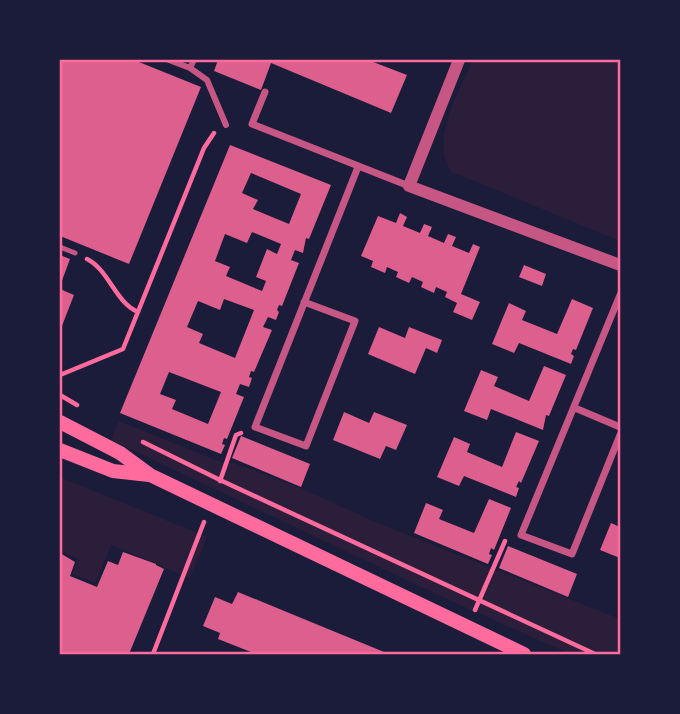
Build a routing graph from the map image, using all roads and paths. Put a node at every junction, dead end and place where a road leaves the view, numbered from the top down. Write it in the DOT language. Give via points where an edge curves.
graph roads {
  1 [pos="169,60"];
  2 [pos="194,60"];
  3 [pos="459,60"];
  4 [pos="190,68"];
  5 [pos="265,92"];
  6 [pos="226,125"];
  7 [pos="358,167"];
  8 [pos="409,186"];
  9 [pos="60,247"];
  10 [pos="75,253"];
  11 [pos="621,265"];
  12 [pos="621,295"];
  13 [pos="304,302"];
  14 [pos="138,312"];
  15 [pos="60,376"];
  16 [pos="60,395"];
  17 [pos="575,408"];
  18 [pos="83,409"];
  19 [pos="60,422"];
  20 [pos="255,427"];
  21 [pos="621,427"];
  22 [pos="621,435"];
  23 [pos="141,441"];
  24 [pos="60,450"];
  25 [pos="150,475"];
  26 [pos="220,480"];
  27 [pos="211,504"];
  28 [pos="521,535"];
  29 [pos="479,601"];
  30 [pos="468,627"];
  31 [pos="153,654"];
  32 [pos="524,654"];
  33 [pos="595,654"];
  1 -- 4 [label="street"];
  2 -- 4 [label="street"];
  3 -- 8 [label="street"];
  4 -- 6 [label="street" via="207,80"];
  5 -- 7 [label="street" via="252,124"];
  6 -- 14 [label="path" via="209,137"];
  7 -- 8 [label="street"];
  7 -- 13 [label="street"];
  8 -- 11 [label="street"];
  9 -- 10 [label="lane"];
  10 -- 14 [label="path" via="96,263 130,309"];
  12 -- 17 [label="street"];
  13 -- 20 [label="street"];
  13 -- 20 [label="street" via="355,321 326,396 306,446"];
  14 -- 15 [label="path" via="123,349"];
  16 -- 18 [label="path"];
  17 -- 21 [label="street"];
  17 -- 28 [label="street"];
  19 -- 25 [label="main road" via="120,453"];
  20 -- 26 [label="path" via="236,435"];
  22 -- 28 [label="street" via="572,554"];
  23 -- 26 [label="path"];
  24 -- 25 [label="main road" via="113,471"];
  25 -- 27 [label="main road"];
  26 -- 27 [label="path"];
  26 -- 29 [label="path"];
  27 -- 30 [label="main road"];
  27 -- 31 [label="path"];
  28 -- 29 [label="path" via="505,541"];
  29 -- 30 [label="path"];
  29 -- 33 [label="path"];
  30 -- 32 [label="main road"];
}
